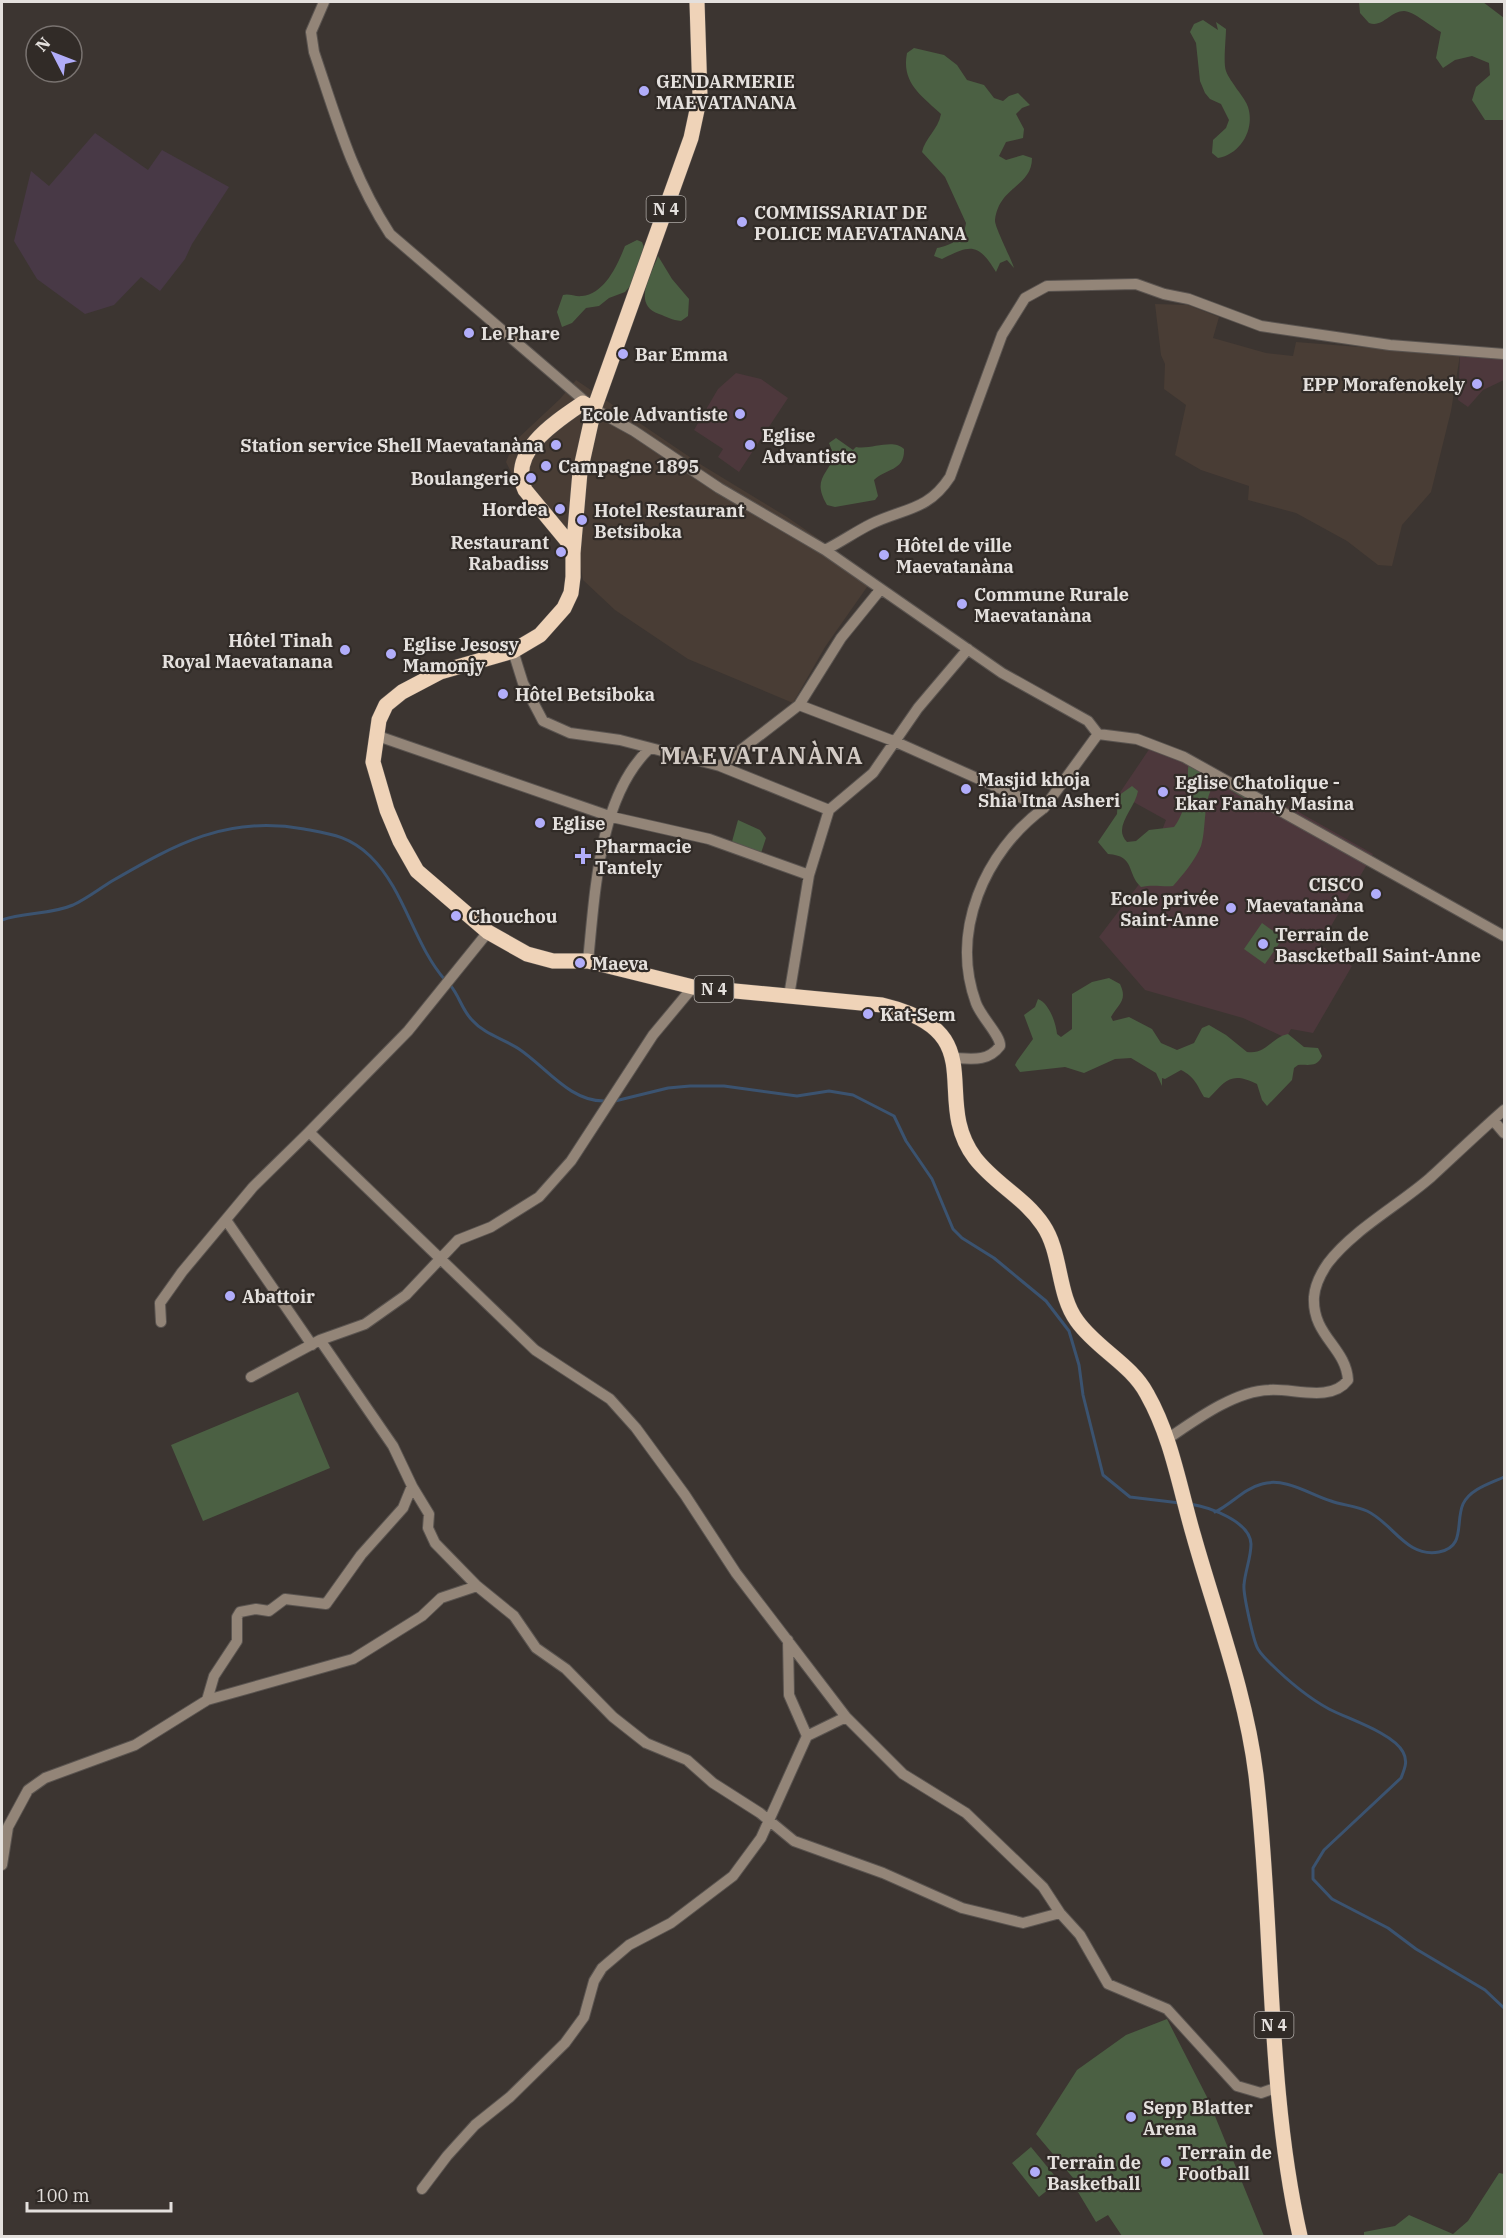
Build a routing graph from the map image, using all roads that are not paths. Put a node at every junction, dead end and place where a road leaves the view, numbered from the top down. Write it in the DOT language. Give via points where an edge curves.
graph roads {
  1 [pos="324,2"];
  2 [pos="697,2"];
  3 [pos="1504,354"];
  4 [pos="594,409"];
  5 [pos="573,548"];
  6 [pos="825,550"];
  7 [pos="880,590"];
  8 [pos="968,649"];
  9 [pos="513,651"];
  10 [pos="799,705"];
  11 [pos="1098,734"];
  12 [pos="375,735"];
  13 [pos="896,742"];
  14 [pos="649,749"];
  15 [pos="720,766"];
  16 [pos="1044,808"];
  17 [pos="829,810"];
  18 [pos="612,817"];
  19 [pos="809,874"];
  20 [pos="488,932"];
  21 [pos="1504,936"];
  22 [pos="588,962"];
  23 [pos="693,987"];
  24 [pos="789,996"];
  25 [pos="954,1058"];
  26 [pos="1504,1110"];
  27 [pos="1493,1120"];
  28 [pos="309,1132"];
  29 [pos="1504,1133"];
  30 [pos="226,1220"];
  31 [pos="441,1259"];
  32 [pos="161,1322"];
  33 [pos="316,1342"];
  34 [pos="251,1377"];
  35 [pos="1166,1440"];
  36 [pos="412,1486"];
  37 [pos="477,1586"];
  38 [pos="788,1640"];
  39 [pos="207,1700"];
  40 [pos="846,1717"];
  41 [pos="807,1736"];
  42 [pos="769,1822"];
  43 [pos="2,1864"];
  44 [pos="1060,1913"];
  45 [pos="1278,2087"];
  46 [pos="422,2189"];
  47 [pos="1300,2236"];
  1 -- 4 [label="street" via="311,32 314,52 355,173 380,218 399,242"];
  2 -- 4 [label="main road, N 4" via="700,96 691,138"];
  3 -- 6 [label="street" via="1390,345 1261,326 1137,284 1047,286 1025,298 1002,335 950,477 938,495"];
  4 -- 5 [label="main road, N 4" via="580,472"];
  4 -- 5 [label="main road" via="583,403 562,417 529,450 521,464 525,490"];
  4 -- 6 [label="street"];
  5 -- 9 [label="main road, N 4" via="572,585 564,608 540,635"];
  6 -- 7 [label="street"];
  7 -- 8 [label="street"];
  7 -- 10 [label="street" via="841,638"];
  8 -- 11 [label="street" via="1034,693 1088,721"];
  8 -- 13 [label="street" via="918,708"];
  9 -- 12 [label="main road, N 4" via="440,672 402,692 386,705"];
  9 -- 14 [label="street" via="523,683 543,721 570,733 620,740"];
  10 -- 13 [label="street"];
  10 -- 15 [label="street"];
  11 -- 16 [label="street"];
  11 -- 21 [label="street" via="1137,739 1184,757"];
  12 -- 18 [label="street"];
  12 -- 20 [label="main road, N 4" via="373,762 387,810 417,871"];
  13 -- 16 [label="street"];
  13 -- 17 [label="street" via="873,773"];
  14 -- 15 [label="street"];
  14 -- 18 [label="street" via="636,761"];
  15 -- 17 [label="street"];
  16 -- 25 [label="street" via="1009,843 975,896 969,916 966,944 975,1000 983,1020 999,1037 1000,1046 991,1056"];
  17 -- 19 [label="street"];
  18 -- 19 [label="street" via="709,839"];
  18 -- 22 [label="street" via="602,840"];
  19 -- 24 [label="street"];
  20 -- 22 [label="main road, N 4" via="527,954 553,961"];
  20 -- 28 [label="street" via="369,1073"];
  22 -- 23 [label="main road, N 4"];
  23 -- 24 [label="main road, N 4"];
  23 -- 31 [label="street" via="653,1035 571,1161 539,1197 491,1227 458,1240"];
  24 -- 25 [label="main road, N 4" via="882,1005 909,1012 928,1023 946,1042"];
  25 -- 35 [label="main road, N 4" via="959,1118 966,1142 975,1158 1025,1202 1042,1223 1050,1236 1075,1319 1146,1391"];
  26 -- 27 [label="street"];
  27 -- 29 [label="street"];
  27 -- 35 [label="street" via="1431,1177 1357,1235 1320,1275 1314,1298 1317,1323 1348,1372 1344,1385 1313,1393 1255,1393 1211,1411"];
  28 -- 30 [label="street" via="253,1187"];
  28 -- 31 [label="street"];
  30 -- 32 [label="street" via="160,1303"];
  30 -- 33 [label="street"];
  31 -- 33 [label="street" via="406,1295 365,1324"];
  31 -- 38 [label="street" via="535,1350 597,1389 636,1428 736,1573"];
  33 -- 34 [label="street"];
  33 -- 36 [label="street" via="393,1446"];
  35 -- 45 [label="main road, N 4" via="1240,1693 1256,1771"];
  36 -- 37 [label="street" via="429,1514 428,1528 435,1542"];
  36 -- 39 [label="street" via="403,1508 361,1555 326,1604 285,1599 269,1611 240,1612 237,1641 220,1664"];
  37 -- 39 [label="street" via="441,1598 422,1616 353,1659"];
  37 -- 42 [label="street" via="514,1616 536,1648 566,1668 628,1730 646,1743 687,1760 713,1784"];
  38 -- 40 [label="street"];
  38 -- 41 [label="street" via="789,1695"];
  39 -- 43 [label="street" via="135,1745 64,1770 27,1790 8,1827"];
  40 -- 41 [label="street"];
  40 -- 44 [label="street" via="903,1774 966,1813 1043,1887"];
  41 -- 42 [label="street"];
  42 -- 44 [label="street" via="794,1840 962,1908 1023,1923"];
  42 -- 46 [label="street" via="751,1855 733,1876 671,1923 629,1945 602,1968 594,1981 584,2017 565,2043 475,2125"];
  44 -- 45 [label="street" via="1080,1935 1108,1984 1167,2009 1237,2086 1261,2093"];
  45 -- 47 [label="main road, N 4" via="1284,2156"];
}
